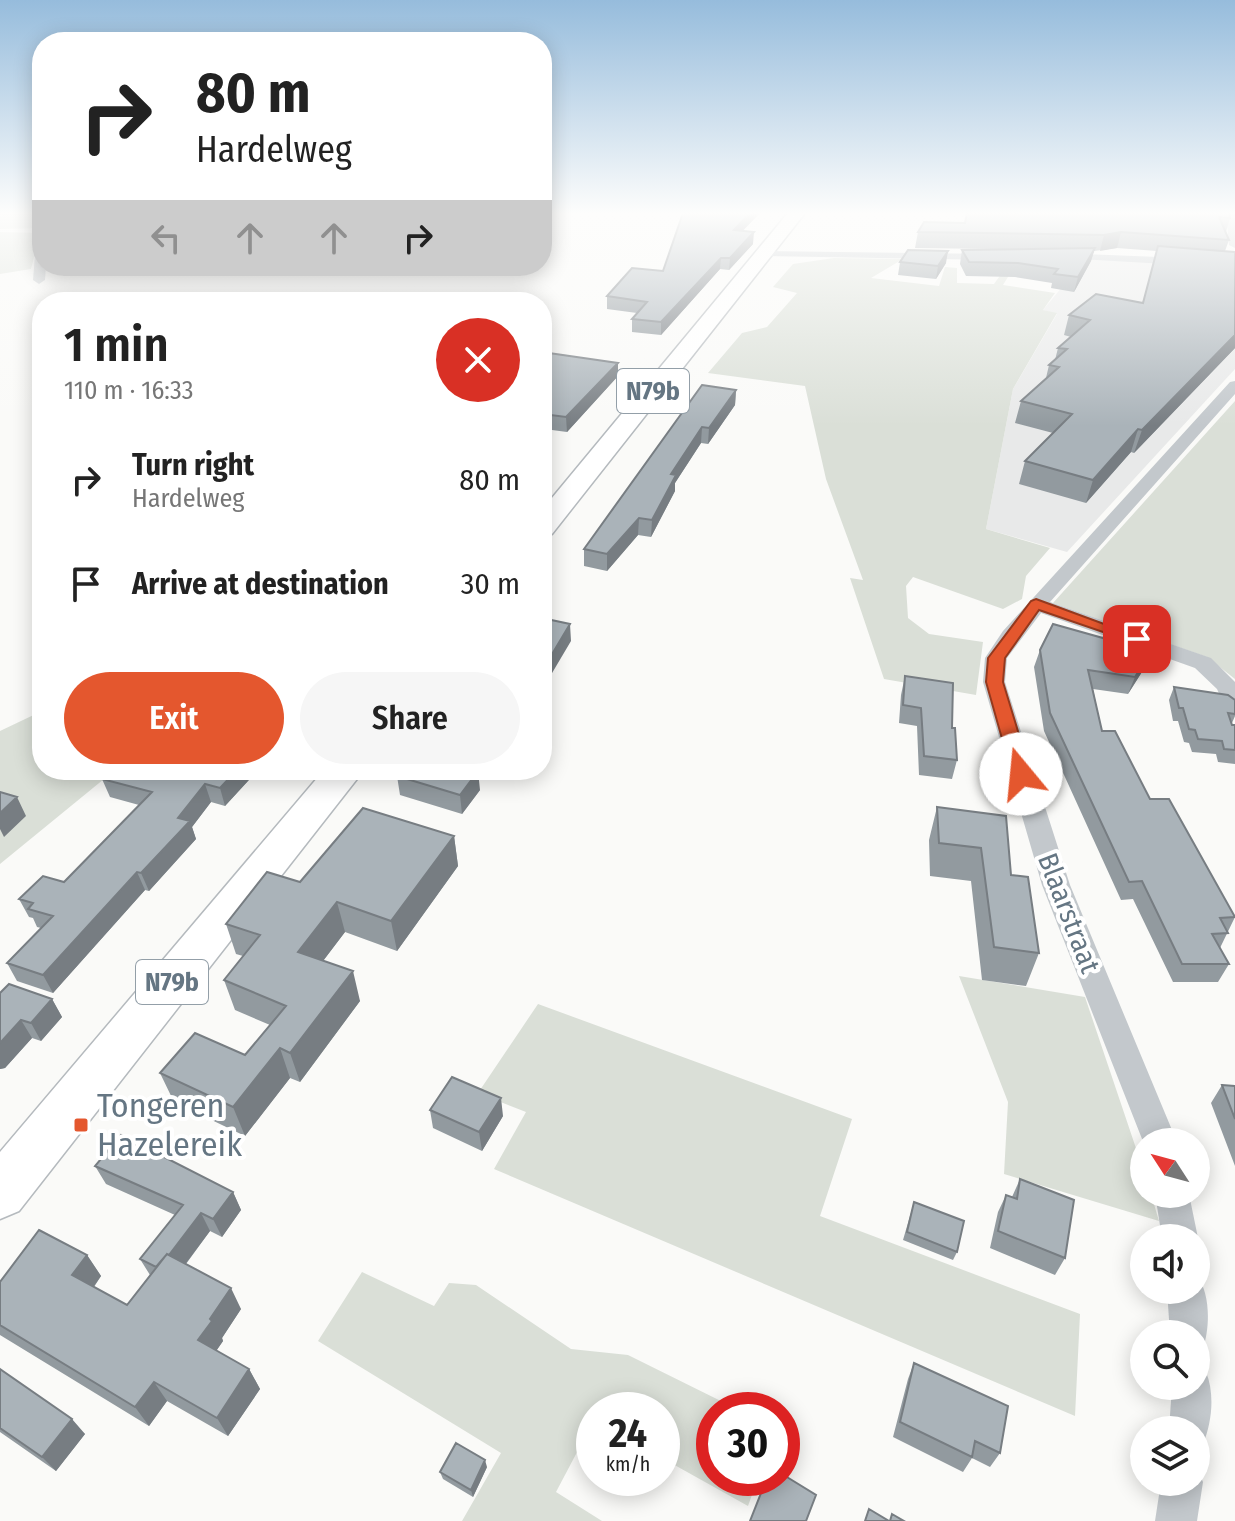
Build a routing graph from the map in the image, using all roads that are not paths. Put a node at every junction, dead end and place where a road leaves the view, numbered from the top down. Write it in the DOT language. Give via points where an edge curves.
graph roads {
  1 [pos="739,284"];
  2 [pos="1235,385"];
  3 [pos="552,516"];
  4 [pos="1036,604"];
  5 [pos="1235,706"];
  6 [pos="337,780"];
  7 [pos="1154,1128"];
  8 [pos="0,1193"];
  9 [pos="1180,1496"];
  10 [pos="1176,1521"];
  1 -- 3 [label="main road, N79b"];
  2 -- 4 [label="street, Blaarstraat"];
  4 -- 5 [label="street" via="1203,663 1227,686"];
  4 -- 7 [label="street, Blaarstraat" via="996,658 994,682 1056,885"];
  6 -- 8 [label="main road, N79b"];
  9 -- 10 [label="street"];
}
